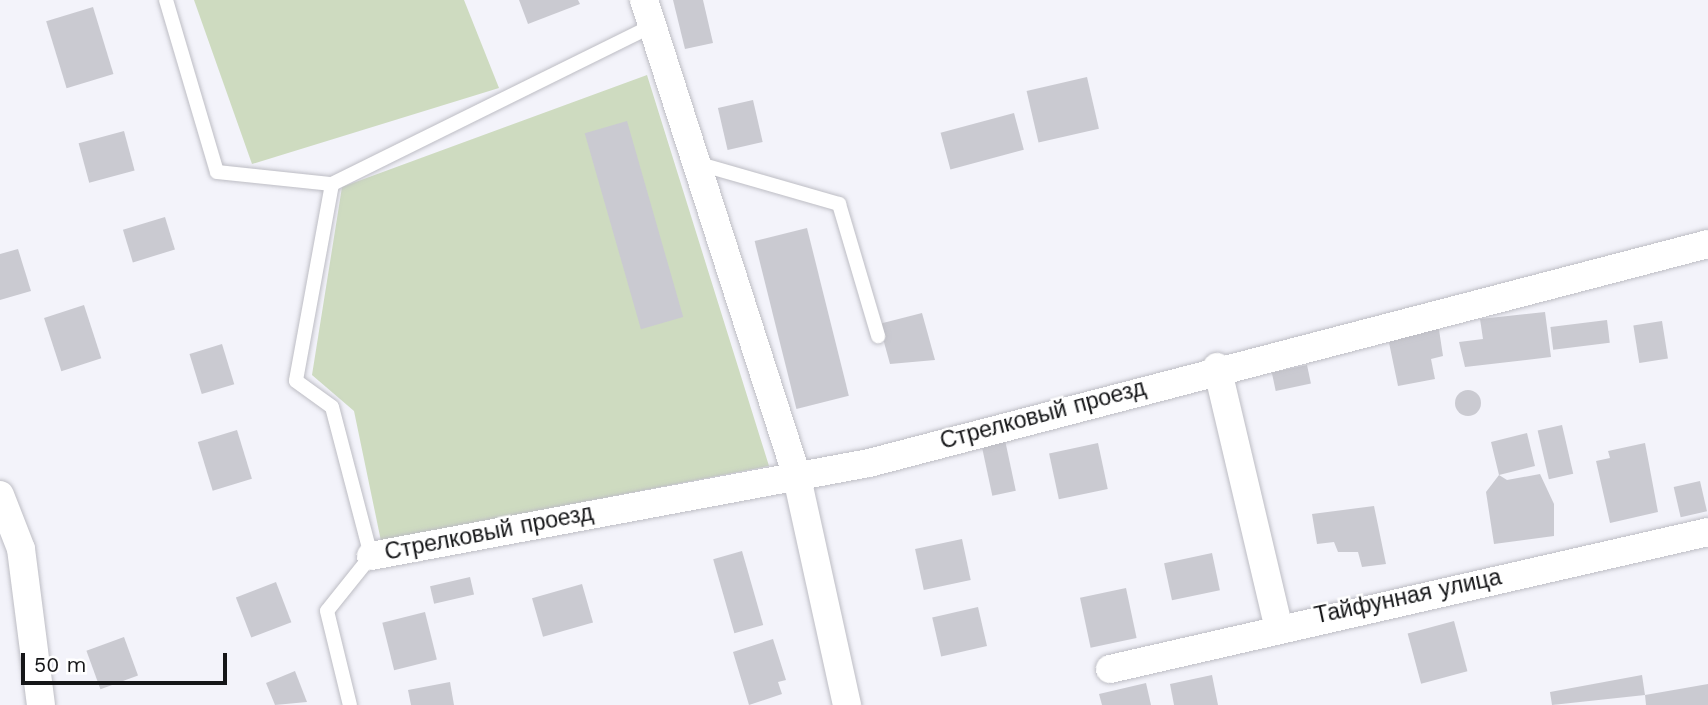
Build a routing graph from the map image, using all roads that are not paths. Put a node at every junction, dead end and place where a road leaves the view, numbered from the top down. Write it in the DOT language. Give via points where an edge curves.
graph roads {
  1 [pos="166,0"];
  2 [pos="648,13"];
  3 [pos="696,163"];
  4 [pos="332,184"];
  5 [pos="1708,244"];
  6 [pos="878,336"];
  7 [pos="1217,367"];
  8 [pos="796,473"];
  9 [pos="0,495"];
  10 [pos="1708,532"];
  11 [pos="371,556"];
  12 [pos="1278,625"];
  13 [pos="1110,669"];
  14 [pos="41,705"];
  15 [pos="350,705"];
  16 [pos="847,705"];
  1 -- 4 [label="lane" via="217,172"];
  2 -- 3 [label="street"];
  2 -- 4 [label="lane"];
  3 -- 6 [label="lane" via="839,204"];
  3 -- 8 [label="street"];
  4 -- 11 [label="lane" via="296,381 332,407"];
  5 -- 7 [label="street, Стрелковый проезд"];
  7 -- 8 [label="street, Стрелковый проезд" via="869,463"];
  7 -- 12 [label="street"];
  8 -- 11 [label="street, Стрелковый проезд"];
  8 -- 16 [label="street"];
  9 -- 14 [label="street" via="21,549"];
  10 -- 12 [label="street, Тайфунная улица"];
  11 -- 15 [label="lane" via="327,611"];
  12 -- 13 [label="street, Тайфунная улица"];
}
